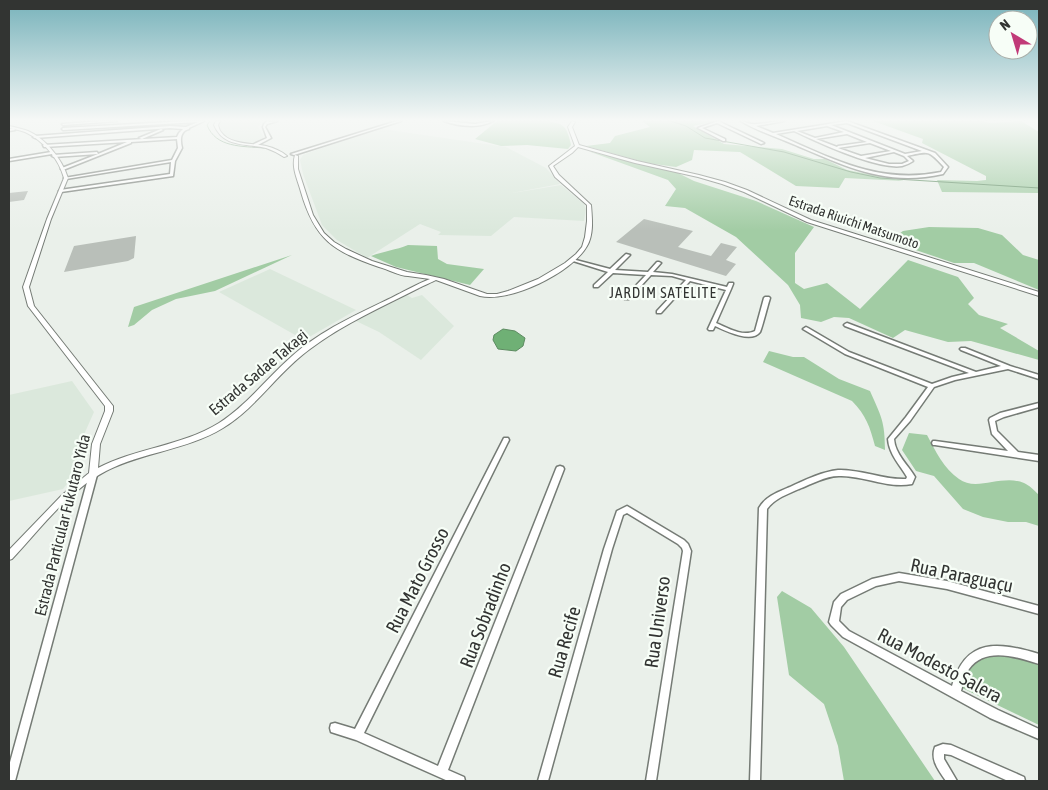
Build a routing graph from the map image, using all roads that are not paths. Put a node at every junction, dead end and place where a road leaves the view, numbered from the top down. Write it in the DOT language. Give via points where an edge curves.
graph roads {
  1 [pos="27,158"];
  2 [pos="54,158"];
  3 [pos="90,158"];
  4 [pos="175,158"];
  5 [pos="291,158"];
  6 [pos="291,158"];
  7 [pos="562,158"];
  8 [pos="624,158"];
  9 [pos="829,158"];
  10 [pos="864,158"];
  11 [pos="908,158"];
  12 [pos="938,158"];
  13 [pos="9,160"];
  14 [pos="173,161"];
  15 [pos="296,166"];
  16 [pos="63,169"];
  17 [pos="66,178"];
  18 [pos="60,192"];
  19 [pos="628,255"];
  20 [pos="572,260"];
  21 [pos="659,263"];
  22 [pos="611,271"];
  23 [pos="649,274"];
  24 [pos="689,279"];
  25 [pos="430,281"];
  26 [pos="596,286"];
  27 [pos="1039,294"];
  28 [pos="627,298"];
  29 [pos="767,298"];
  30 [pos="659,312"];
  31 [pos="847,325"];
  32 [pos="806,329"];
  33 [pos="962,349"];
  34 [pos="1008,367"];
  35 [pos="976,373"];
  36 [pos="1039,377"];
  37 [pos="932,386"];
  38 [pos="1039,405"];
  39 [pos="506,440"];
  40 [pos="936,443"];
  41 [pos="1015,454"];
  42 [pos="1038,459"];
  43 [pos="560,469"];
  44 [pos="93,475"];
  45 [pos="620,513"];
  46 [pos="9,556"];
  47 [pos="1039,610"];
  48 [pos="833,617"];
  49 [pos="1039,659"];
  50 [pos="955,693"];
  51 [pos="335,728"];
  52 [pos="1039,734"];
  53 [pos="357,735"];
  54 [pos="441,773"];
  55 [pos="10,781"];
  56 [pos="460,781"];
  57 [pos="543,781"];
  58 [pos="651,781"];
  59 [pos="755,781"];
  60 [pos="952,781"];
  61 [pos="1020,781"];
  1 -- 13 [label="street"];
  2 -- 16 [label="street"];
  3 -- 16 [label="street"];
  4 -- 14 [label="street"];
  5 -- 15 [label="street"];
  6 -- 15 [label="street"];
  7 -- 20 [label="street" via="551,166 557,176 589,205 587,241"];
  8 -- 27 [label="street, Estrada Riuichi Matsumoto" via="725,183 808,221"];
  9 -- 12 [label="street" via="853,168 894,176 926,177 945,170"];
  10 -- 11 [label="street" via="900,165 909,164 911,161"];
  14 -- 17 [label="street"];
  14 -- 18 [label="street" via="172,175"];
  15 -- 25 [label="street" via="312,218 323,235 365,261"];
  16 -- 17 [label="street"];
  17 -- 18 [label="street, Estrada Particular Fukutaro Yida"];
  18 -- 44 [label="street, Estrada Particular Fukutaro Yida" via="26,291 32,306 109,406 96,444"];
  19 -- 22 [label="street"];
  20 -- 22 [label="street"];
  20 -- 25 [label="street" via="533,283 503,295 486,296 449,282"];
  21 -- 23 [label="street"];
  22 -- 23 [label="street"];
  22 -- 26 [label="street"];
  23 -- 24 [label="street"];
  23 -- 28 [label="street"];
  24 -- 29 [label="street" via="730,286 712,327 746,336 757,332"];
  24 -- 30 [label="street"];
  25 -- 44 [label="street, Estrada Sadae Takagi" via="325,336 297,356 248,404 220,426 188,440 128,458"];
  31 -- 35 [label="street"];
  32 -- 37 [label="street" via="847,353"];
  33 -- 34 [label="street"];
  34 -- 35 [label="street"];
  34 -- 36 [label="street"];
  35 -- 37 [label="street"];
  37 -- 59 [label="street" via="891,439 911,480 898,482 832,474 766,503 762,514"];
  38 -- 41 [label="street" via="992,420 994,432"];
  39 -- 53 [label="street, Rua Mato Grosso"];
  40 -- 41 [label="street"];
  41 -- 42 [label="street"];
  43 -- 54 [label="street, Rua Sobradinho"];
  44 -- 46 [label="street, Estrada Sadae Takagi"];
  44 -- 55 [label="street, Estrada Particular Fukutaro Yida"];
  45 -- 57 [label="street, Rua Recife"];
  45 -- 58 [label="street, Rua Universo" via="631,510 681,542 687,551"];
  47 -- 48 [label="street, Rua Paraguaçu" via="947,585 899,578 875,582 844,597"];
  48 -- 50 [label="street, Rua Modesto Salera" via="846,634"];
  49 -- 50 [label="street" via="1004,650 977,654 961,669"];
  50 -- 52 [label="street, Rua Modesto Salera"];
  51 -- 53 [label="street"];
  53 -- 54 [label="street"];
  54 -- 56 [label="street"];
  60 -- 61 [label="street" via="939,760 939,751 943,749"];
}
